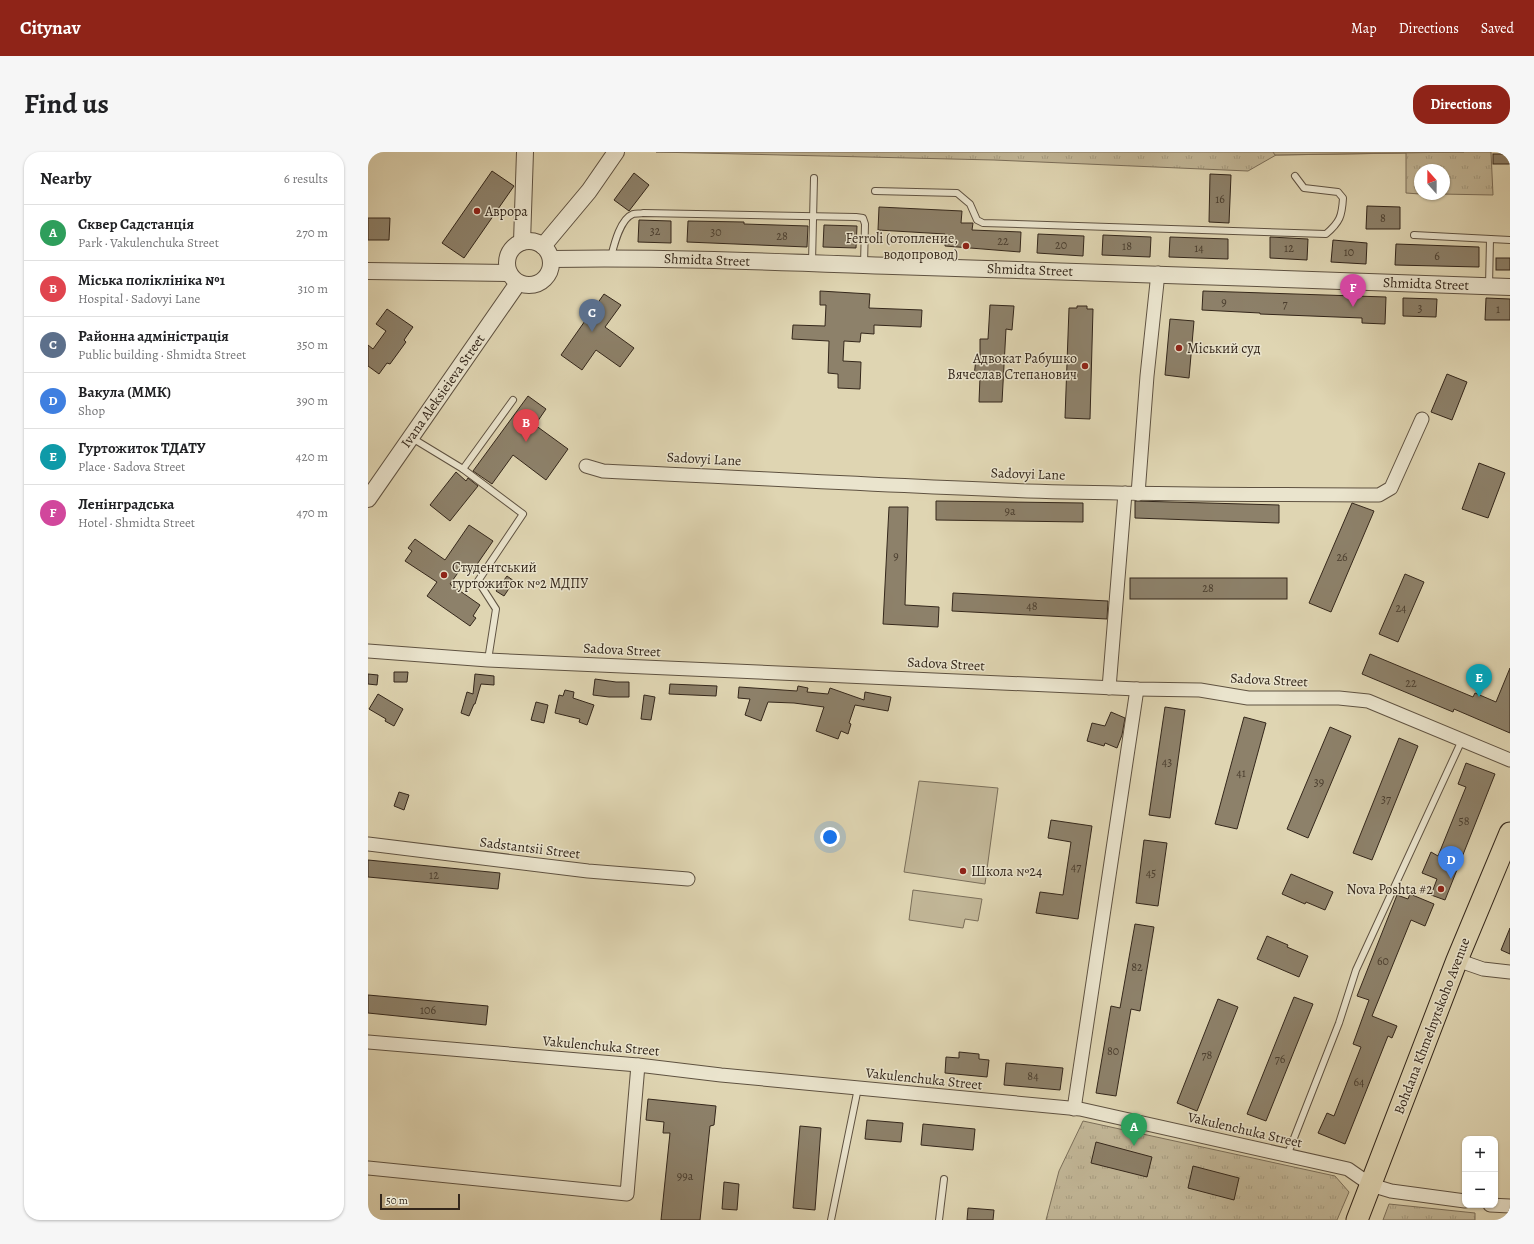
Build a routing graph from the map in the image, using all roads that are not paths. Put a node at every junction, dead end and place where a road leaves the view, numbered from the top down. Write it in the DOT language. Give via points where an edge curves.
graph roads {
  1 [pos="525,152"];
  2 [pos="616,152"];
  3 [pos="1295,176"];
  4 [pos="814,178"];
  5 [pos="875,191"];
  6 [pos="813,216"];
  7 [pos="1414,235"];
  8 [pos="1490,239"];
  9 [pos="1510,240"];
  10 [pos="522,242"];
  11 [pos="547,252"];
  12 [pos="611,258"];
  13 [pos="812,263"];
  14 [pos="864,265"];
  15 [pos="368,271"];
  16 [pos="1158,273"];
  17 [pos="513,278"];
  18 [pos="1488,286"];
  19 [pos="1510,287"];
  20 [pos="513,400"];
  21 [pos="1422,418"];
  22 [pos="411,437"];
  23 [pos="586,466"];
  24 [pos="463,469"];
  25 [pos="1125,493"];
  26 [pos="1138,494"];
  27 [pos="368,499"];
  28 [pos="368,650"];
  29 [pos="488,660"];
  30 [pos="1109,688"];
  31 [pos="1137,689"];
  32 [pos="1462,740"];
  33 [pos="1510,760"];
  34 [pos="1510,833"];
  35 [pos="368,844"];
  36 [pos="688,879"];
  37 [pos="1457,960"];
  38 [pos="1510,972"];
  39 [pos="368,1042"];
  40 [pos="638,1065"];
  41 [pos="858,1088"];
  42 [pos="1074,1109"];
  43 [pos="1286,1156"];
  44 [pos="368,1168"];
  45 [pos="944,1179"];
  46 [pos="1371,1185"];
  47 [pos="1462,1201"];
  48 [pos="1498,1205"];
  49 [pos="1510,1206"];
  50 [pos="831,1220"];
  51 [pos="939,1220"];
  52 [pos="1357,1220"];
  1 -- 10 [label="street"];
  2 -- 11 [label="street"];
  3 -- 5 [label="lane" via="1304,188 1338,192 1344,198 1337,225 1326,234 983,223 977,220 970,204 957,192"];
  4 -- 6 [label="lane"];
  6 -- 12 [label="lane" via="633,214 626,219 616,237"];
  6 -- 13 [label="lane"];
  6 -- 14 [label="lane" via="863,218"];
  7 -- 8 [label="lane"];
  8 -- 9 [label="lane"];
  8 -- 18 [label="lane"];
  10 -- 11 [label="street" via="536,242"];
  10 -- 17 [label="street" via="510,251 507,258 506,266"];
  11 -- 12 [label="street, Shmidta Street"];
  11 -- 17 [label="street" via="551,266 545,279 532,286"];
  12 -- 13 [label="street, Shmidta Street"];
  13 -- 14 [label="street, Shmidta Street"];
  14 -- 16 [label="street, Shmidta Street"];
  15 -- 17 [label="street"];
  16 -- 18 [label="street, Shmidta Street"];
  16 -- 26 [label="street"];
  17 -- 22 [label="street, Ivana Aleksieieva Street"];
  18 -- 19 [label="street, Shmidta Street"];
  20 -- 24 [label="lane"];
  21 -- 26 [label="street, Sadovyi Lane" via="1391,488 1379,496"];
  22 -- 24 [label="lane"];
  22 -- 27 [label="street, Ivana Aleksieieva Street"];
  23 -- 25 [label="street, Sadovyi Lane" via="603,471 1005,490"];
  24 -- 29 [label="lane" via="524,514 478,580 496,608"];
  25 -- 26 [label="street, Sadovyi Lane"];
  25 -- 30 [label="street"];
  28 -- 29 [label="street, Sadova Street"];
  29 -- 30 [label="street, Sadova Street"];
  30 -- 31 [label="street, Sadova Street"];
  31 -- 32 [label="street, Sadova Street" via="1200,690 1248,698 1339,698 1368,701"];
  31 -- 42 [label="street"];
  32 -- 33 [label="street, Sadova Street"];
  32 -- 43 [label="lane" via="1356,970 1339,1023"];
  34 -- 37 [label="highway, Bohdana Khmelnytskoho Avenue"];
  35 -- 36 [label="street, Sadstantsii Street" via="588,871"];
  37 -- 38 [label="street" via="1483,969"];
  37 -- 46 [label="highway, Bohdana Khmelnytskoho Avenue"];
  39 -- 40 [label="street, Vakulenchuka Street"];
  40 -- 41 [label="street, Vakulenchuka Street"];
  40 -- 44 [label="street" via="626,1194"];
  41 -- 42 [label="street, Vakulenchuka Street"];
  41 -- 50 [label="lane"];
  42 -- 43 [label="street, Vakulenchuka Street"];
  43 -- 46 [label="street, Vakulenchuka Street" via="1348,1169"];
  45 -- 51 [label="lane"];
  46 -- 47 [label="street, Vakulenchuka Street" via="1391,1191"];
  46 -- 52 [label="highway, Bohdana Khmelnytskoho Avenue"];
  48 -- 49 [label="street"];
}
